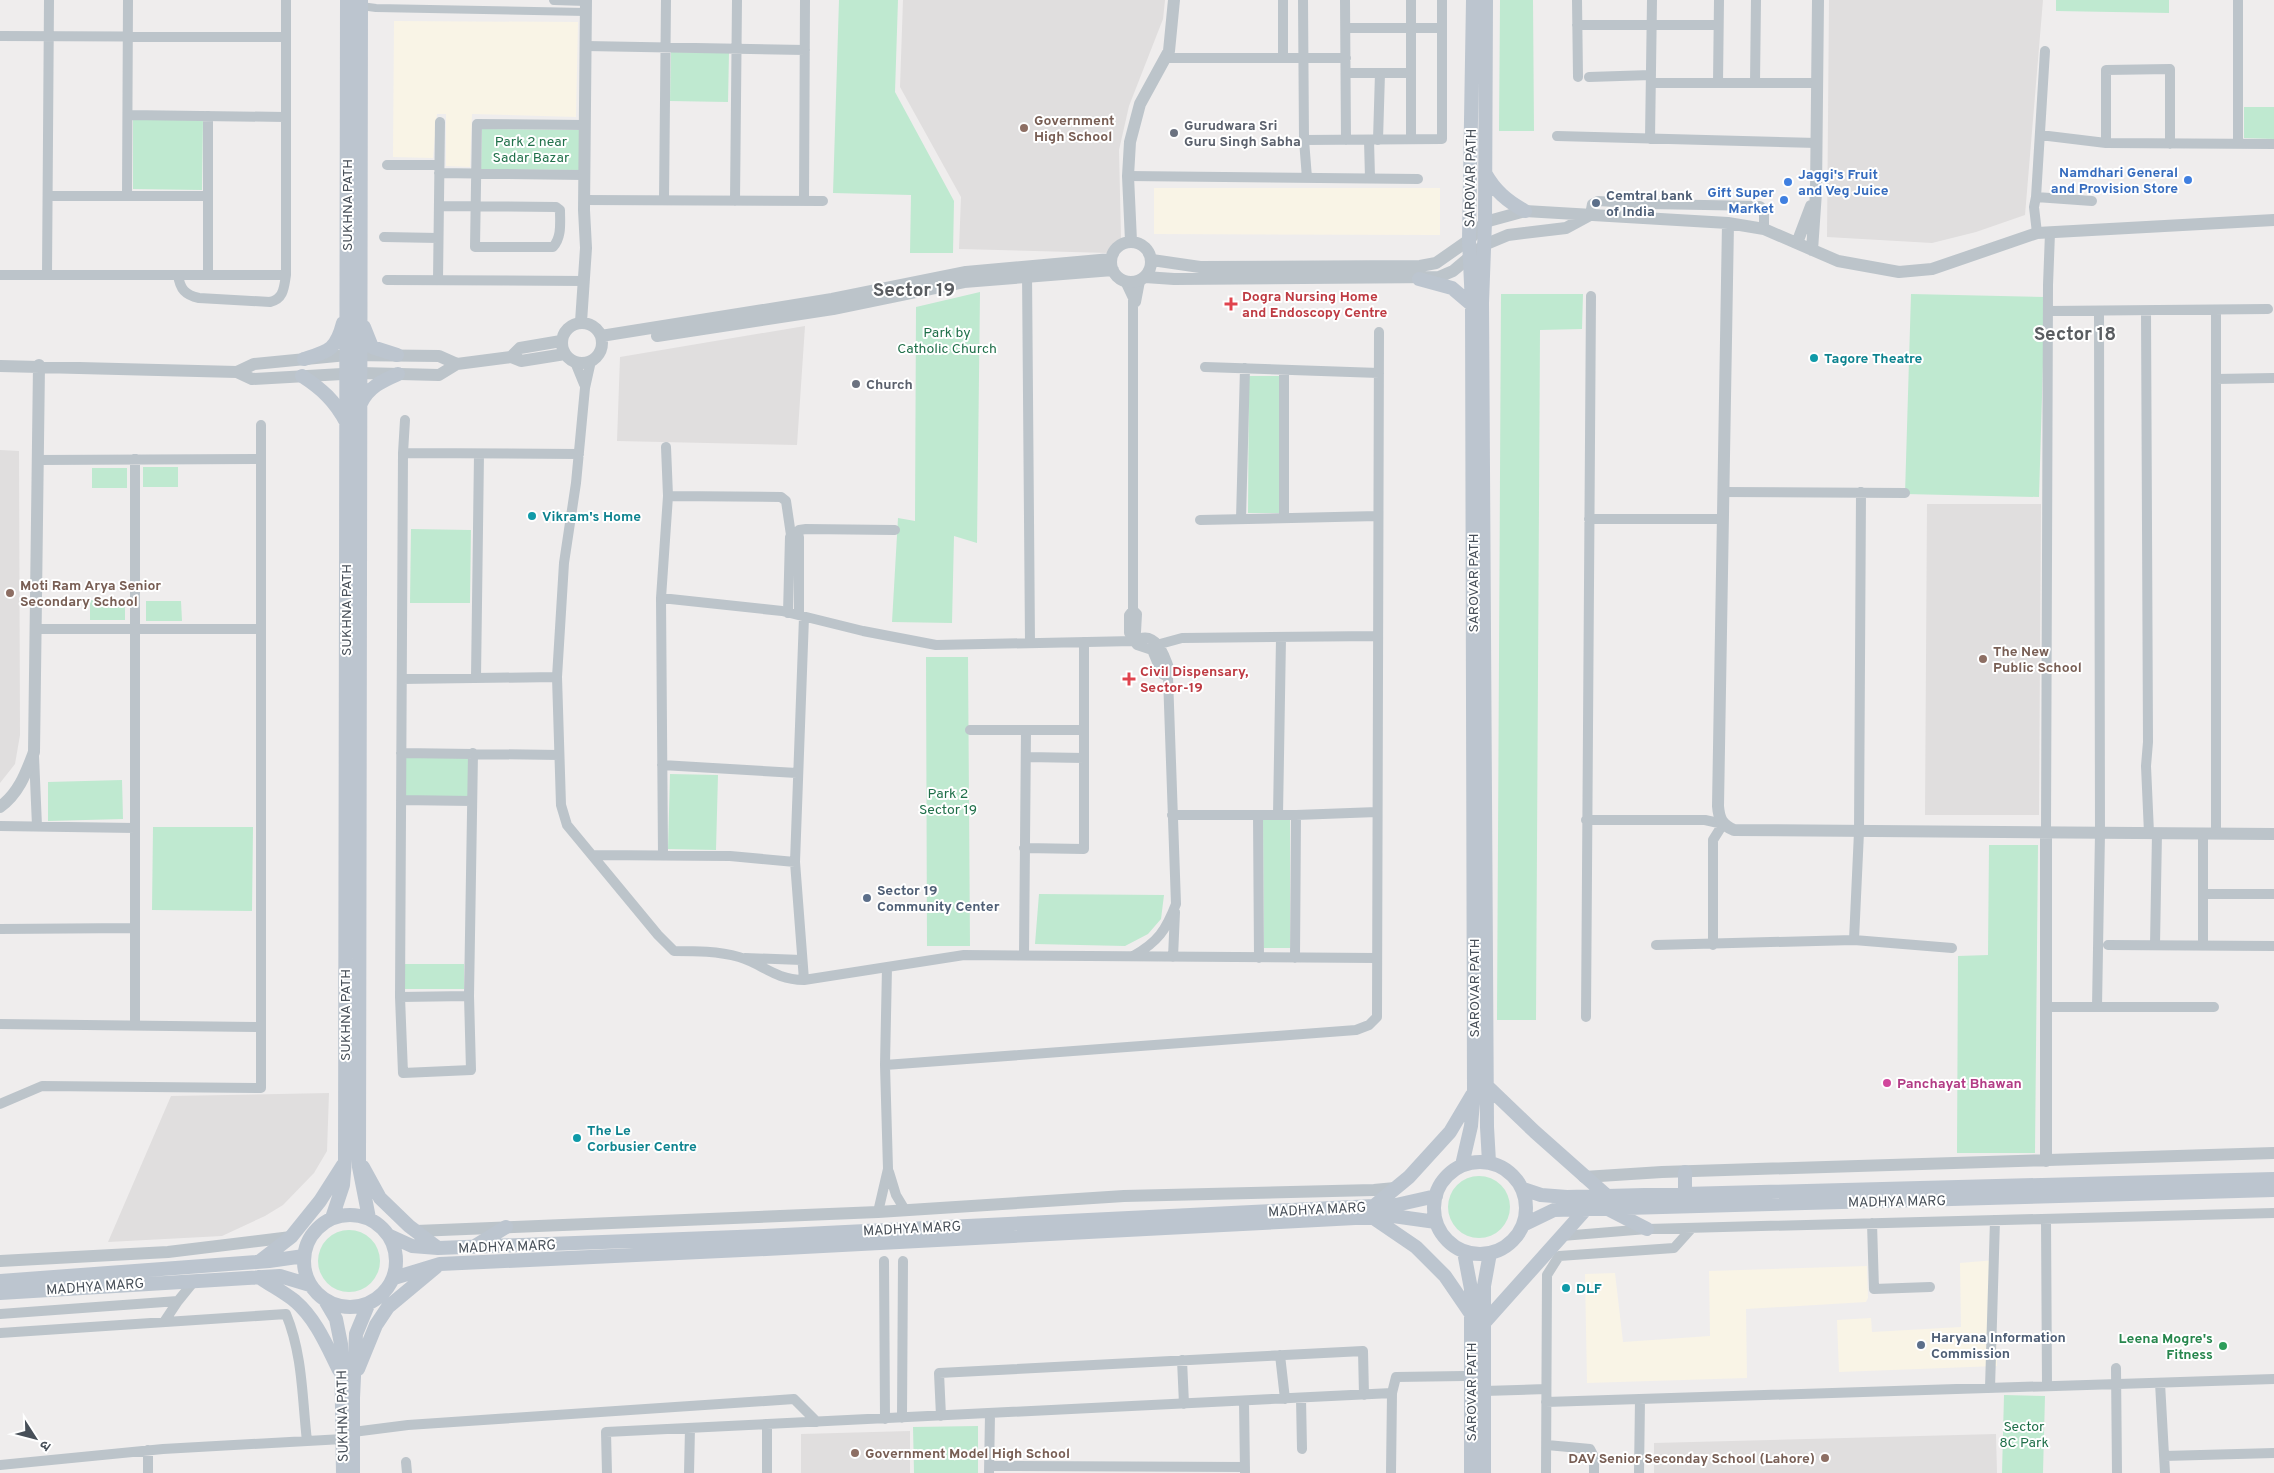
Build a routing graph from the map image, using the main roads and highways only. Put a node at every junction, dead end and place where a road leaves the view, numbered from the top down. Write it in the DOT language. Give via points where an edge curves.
graph roads {
  1 [pos="347,0"];
  2 [pos="1473,0"];
  3 [pos="1486,0"];
  4 [pos="361,3"];
  5 [pos="1484,173"];
  6 [pos="1525,211"];
  7 [pos="1419,279"];
  8 [pos="1472,305"];
  9 [pos="347,306"];
  10 [pos="360,311"];
  11 [pos="397,355"];
  12 [pos="354,356"];
  13 [pos="304,359"];
  14 [pos="354,373"];
  15 [pos="398,374"];
  16 [pos="302,376"];
  17 [pos="360,405"];
  18 [pos="347,422"];
  19 [pos="1480,1088"];
  20 [pos="352,1160"];
  21 [pos="1490,1162"];
  22 [pos="1462,1165"];
  23 [pos="1685,1172"];
  24 [pos="2274,1179"];
  25 [pos="1523,1189"];
  26 [pos="2274,1190"];
  27 [pos="1685,1194"];
  28 [pos="1436,1196"];
  29 [pos="1606,1202"];
  30 [pos="1586,1209"];
  31 [pos="1373,1211"];
  32 [pos="332,1218"];
  33 [pos="369,1218"];
  34 [pos="1436,1222"];
  35 [pos="1523,1225"];
  36 [pos="506,1227"];
  37 [pos="1647,1229"];
  38 [pos="390,1236"];
  39 [pos="474,1247"];
  40 [pos="438,1248"];
  41 [pos="1464,1252"];
  42 [pos="1490,1253"];
  43 [pos="304,1256"];
  44 [pos="259,1262"];
  45 [pos="440,1264"];
  46 [pos="194,1273"];
  47 [pos="258,1277"];
  48 [pos="394,1278"];
  49 [pos="0,1281"];
  50 [pos="310,1285"];
  51 [pos="0,1293"];
  52 [pos="326,1302"];
  53 [pos="368,1305"];
  54 [pos="1471,1314"];
  55 [pos="1484,1323"];
  56 [pos="348,1378"];
  57 [pos="348,1436"];
  58 [pos="342,1473"];
  59 [pos="353,1473"];
  60 [pos="1471,1473"];
  61 [pos="1484,1473"];
  1 -- 9 [label="main road, SUKHNA PATH"];
  2 -- 8 [label="main road, SAROVAR PATH" via="1469,240"];
  3 -- 5 [label="main road, SAROVAR PATH"];
  4 -- 10 [label="main road, SUKHNA PATH"];
  5 -- 6 [label="main road" via="1494,189"];
  5 -- 19 [label="main road, SAROVAR PATH"];
  7 -- 8 [label="main road" via="1452,288"];
  8 -- 19 [label="main road, SAROVAR PATH"];
  9 -- 12 [label="main road, SUKHNA PATH"];
  9 -- 13 [label="main road" via="336,343 328,350"];
  10 -- 11 [label="main road" via="372,347"];
  10 -- 12 [label="main road, SUKHNA PATH"];
  12 -- 14 [label="main road, SUKHNA PATH"];
  14 -- 17 [label="main road, SUKHNA PATH"];
  14 -- 18 [label="main road, SUKHNA PATH"];
  15 -- 17 [label="main road" via="376,384"];
  16 -- 18 [label="main road" via="326,393"];
  17 -- 20 [label="main road, SUKHNA PATH"];
  18 -- 20 [label="main road, SUKHNA PATH"];
  19 -- 21 [label="main road, SAROVAR PATH"];
  19 -- 22 [label="main road, SAROVAR PATH"];
  19 -- 29 [label="main road" via="1584,1177"];
  19 -- 31 [label="main road" via="1450,1132"];
  20 -- 32 [label="main road, SUKHNA PATH"];
  20 -- 33 [label="main road, SUKHNA PATH"];
  20 -- 40 [label="main road" via="380,1198"];
  20 -- 44 [label="main road" via="291,1237"];
  21 -- 22 [label="main road"];
  21 -- 25 [label="main road" via="1505,1168"];
  22 -- 28 [label="main road" via="1444,1178"];
  23 -- 27 [label="main road"];
  24 -- 27 [label="main road, MADHYA MARG"];
  25 -- 29 [label="main road, MADHYA MARG" via="1541,1195"];
  25 -- 35 [label="main road" via="1526,1200"];
  26 -- 29 [label="main road, MADHYA MARG"];
  27 -- 29 [label="main road, MADHYA MARG"];
  28 -- 31 [label="main road, MADHYA MARG"];
  28 -- 34 [label="main road"];
  29 -- 30 [label="main road, MADHYA MARG"];
  29 -- 37 [label="main road"];
  30 -- 35 [label="main road, MADHYA MARG" via="1554,1210"];
  30 -- 55 [label="main road"];
  31 -- 34 [label="main road, MADHYA MARG"];
  31 -- 39 [label="main road, MADHYA MARG"];
  31 -- 45 [label="main road, MADHYA MARG" via="766,1249"];
  31 -- 54 [label="main road" via="1445,1276"];
  32 -- 33 [label="main road"];
  32 -- 43 [label="main road" via="315,1231"];
  33 -- 38 [label="main road"];
  34 -- 41 [label="main road" via="1445,1239"];
  35 -- 42 [label="main road" via="1508,1245"];
  36 -- 39 [label="main road"];
  38 -- 40 [label="main road, MADHYA MARG" via="412,1246"];
  38 -- 48 [label="main road" via="396,1253"];
  39 -- 40 [label="main road, MADHYA MARG"];
  41 -- 42 [label="main road"];
  41 -- 54 [label="main road, SAROVAR PATH" via="1471,1289"];
  42 -- 55 [label="main road, SAROVAR PATH" via="1484,1286"];
  43 -- 44 [label="main road, MADHYA MARG"];
  43 -- 50 [label="main road" via="304,1270"];
  44 -- 46 [label="main road, MADHYA MARG"];
  45 -- 48 [label="main road, MADHYA MARG"];
  45 -- 56 [label="main road" via="388,1307"];
  46 -- 47 [label="main road, MADHYA MARG"];
  46 -- 49 [label="main road, MADHYA MARG"];
  46 -- 51 [label="main road, MADHYA MARG"];
  47 -- 50 [label="main road, MADHYA MARG" via="280,1276"];
  47 -- 56 [label="main road" via="302,1308"];
  48 -- 53 [label="main road" via="385,1293"];
  50 -- 52 [label="main road"];
  52 -- 53 [label="main road" via="344,1308"];
  52 -- 56 [label="main road, SUKHNA PATH" via="336,1319"];
  53 -- 56 [label="main road, SUKHNA PATH" via="356,1334"];
  54 -- 60 [label="main road, SAROVAR PATH"];
  55 -- 61 [label="main road, SAROVAR PATH"];
  56 -- 57 [label="main road, SUKHNA PATH"];
  57 -- 58 [label="main road, SUKHNA PATH"];
  57 -- 59 [label="main road, SUKHNA PATH"];
}
